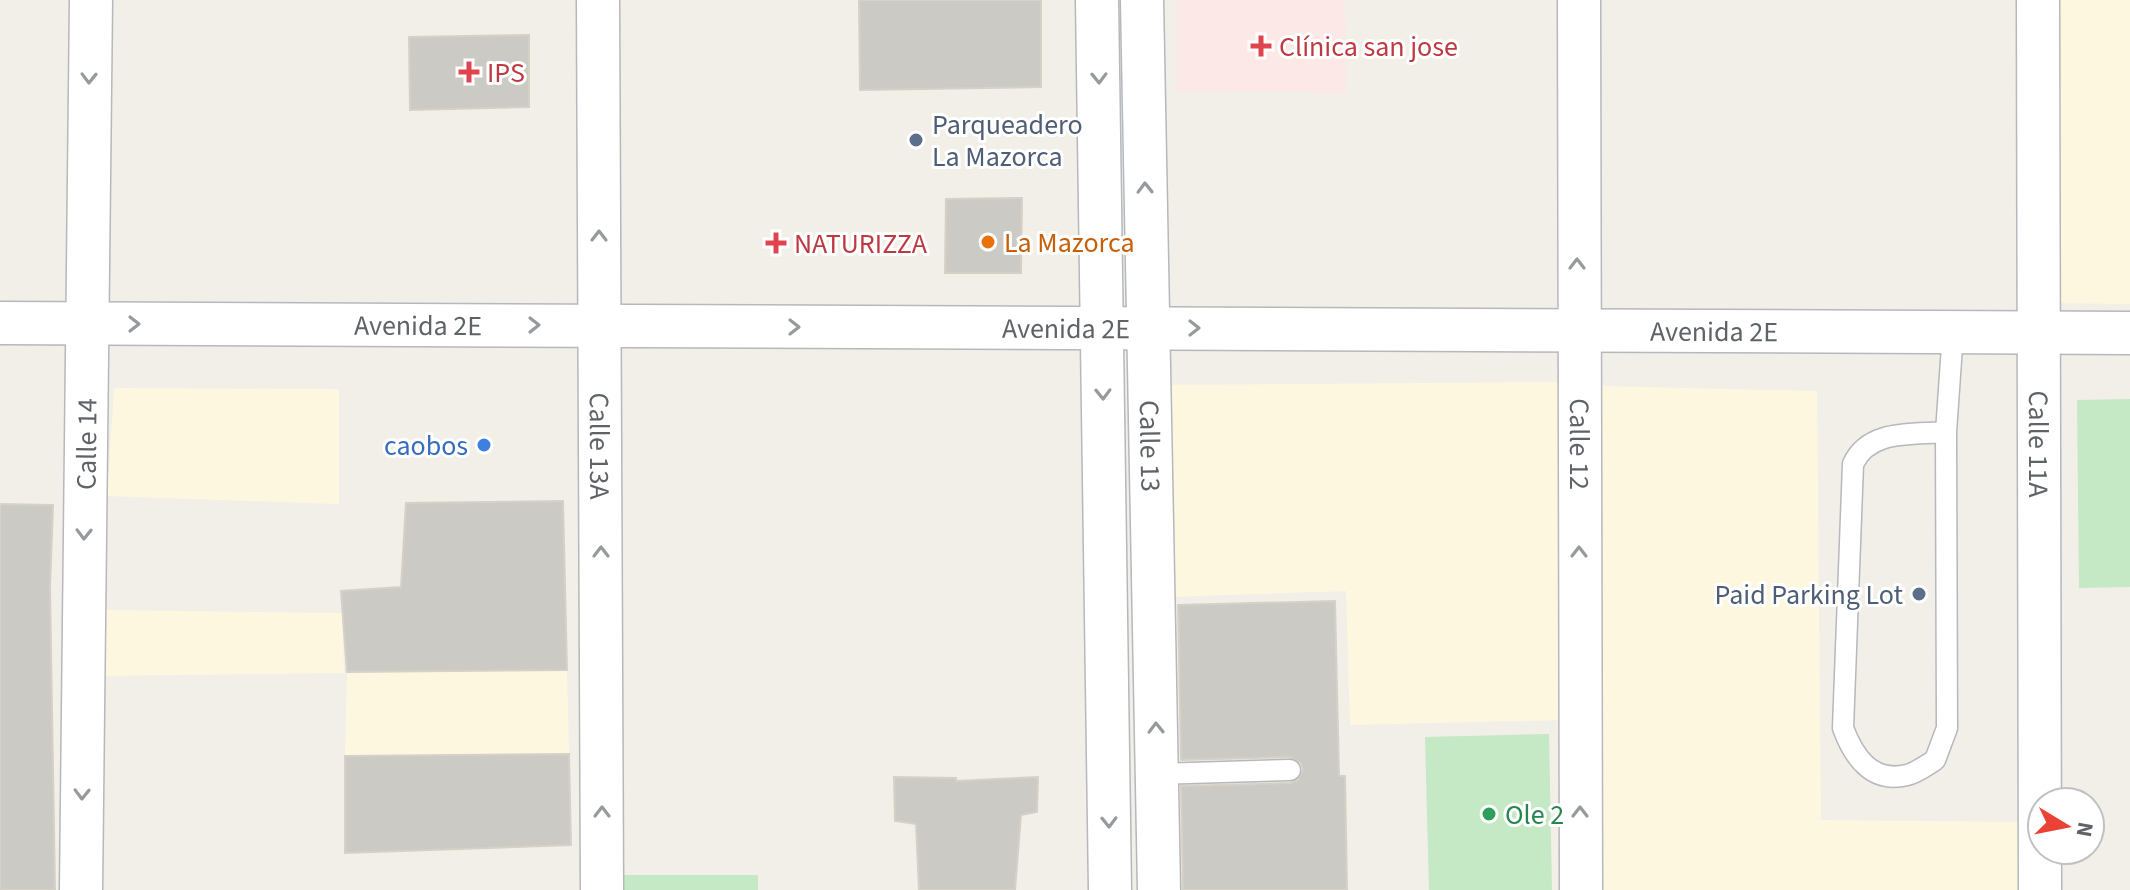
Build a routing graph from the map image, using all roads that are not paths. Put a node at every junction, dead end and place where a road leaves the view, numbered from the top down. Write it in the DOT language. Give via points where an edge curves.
graph roads {
  1 [pos="91,0"];
  2 [pos="598,0"];
  3 [pos="1097,0"];
  4 [pos="1142,0"];
  5 [pos="1579,0"];
  6 [pos="2038,0"];
  7 [pos="0,323"];
  8 [pos="86,324"];
  9 [pos="599,326"];
  10 [pos="1102,328"];
  11 [pos="1148,328"];
  12 [pos="1577,331"];
  13 [pos="1953,332"];
  14 [pos="2036,333"];
  15 [pos="2130,333"];
  16 [pos="1946,432"];
  17 [pos="1290,770"];
  18 [pos="1157,774"];
  19 [pos="81,890"];
  20 [pos="602,890"];
  21 [pos="1110,890"];
  22 [pos="1159,890"];
  23 [pos="1581,890"];
  24 [pos="2040,890"];
  1 -- 8 [label="street, Calle 14, one-way"];
  9 -- 2 [label="street, Calle 13A, one-way"];
  3 -- 10 [label="street, Calle 13, one-way"];
  11 -- 4 [label="street, Calle 13, one-way"];
  12 -- 5 [label="street, Calle 12, one-way"];
  6 -- 14 [label="street, Calle 11A"];
  7 -- 8 [label="street, Avenida 2E"];
  8 -- 9 [label="street, Avenida 2E, one-way"];
  8 -- 19 [label="street, Calle 14, one-way"];
  9 -- 10 [label="street, Avenida 2E, one-way"];
  20 -- 9 [label="street, Calle 13A, one-way"];
  10 -- 11 [label="street, Avenida 2E"];
  10 -- 21 [label="street, Calle 13, one-way"];
  11 -- 12 [label="street, Avenida 2E, one-way"];
  18 -- 11 [label="street, Calle 13, one-way"];
  12 -- 13 [label="street, Avenida 2E"];
  23 -- 12 [label="street, Calle 12, one-way"];
  13 -- 14 [label="street, Avenida 2E"];
  13 -- 16 [label="lane"];
  14 -- 15 [label="street, Avenida 2E"];
  14 -- 24 [label="street, Calle 11A"];
  16 -- 16 [label="lane" via="1947,728 1935,760 1906,776 1877,774 1854,756 1843,728 1853,464 1860,448 1876,439"];
  17 -- 18 [label="lane"];
  18 -- 22 [label="street, Calle 13"];
}
